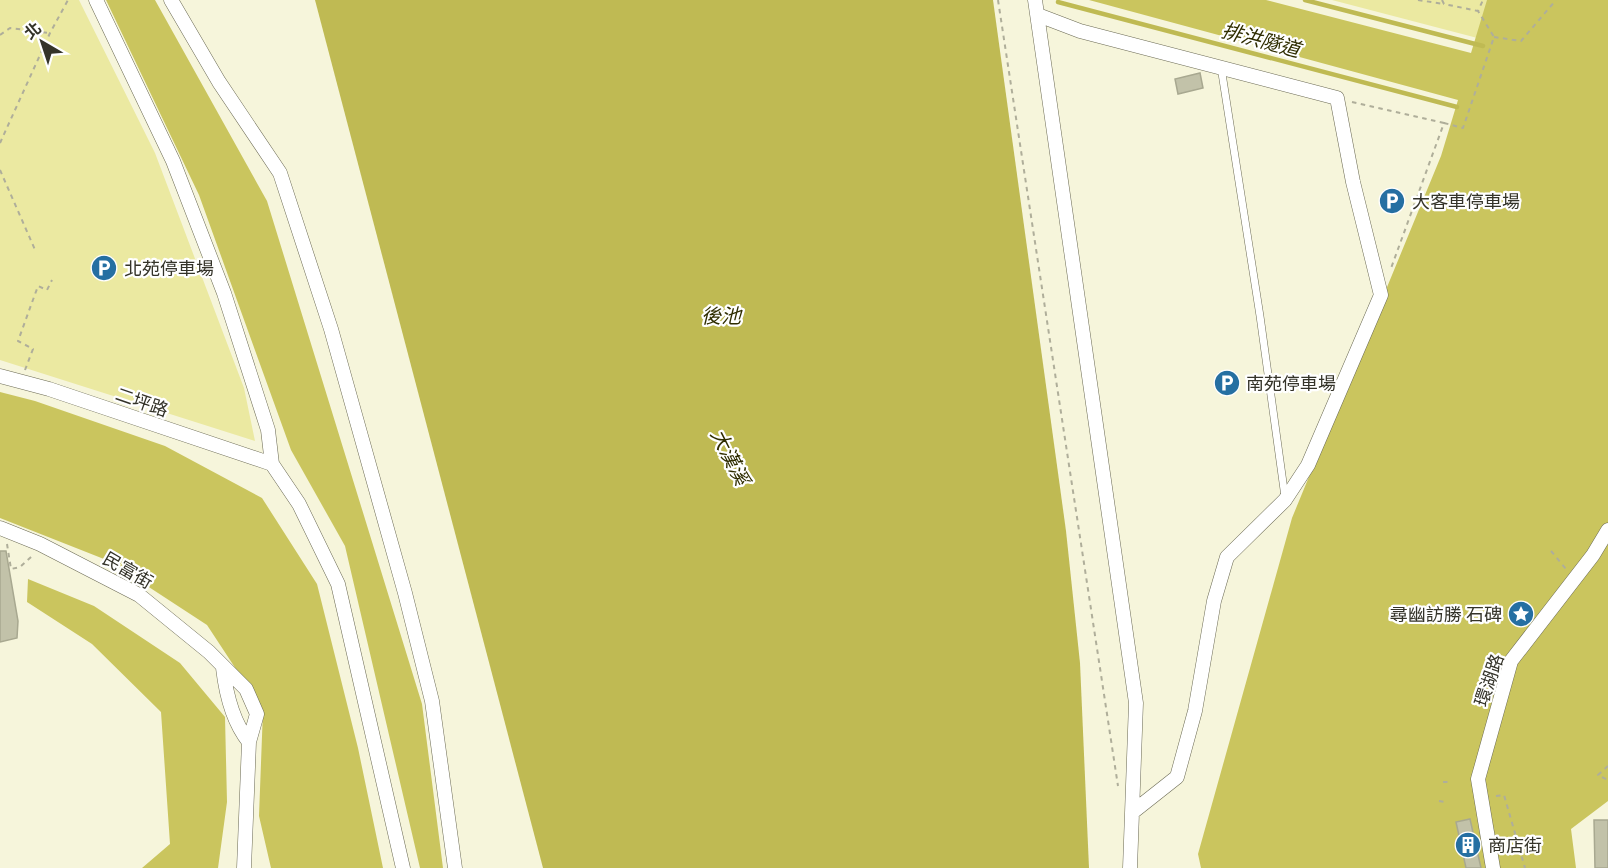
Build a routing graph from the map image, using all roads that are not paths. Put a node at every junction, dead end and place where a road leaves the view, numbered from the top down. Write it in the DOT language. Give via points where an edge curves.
graph roads {
  1 [pos="96,0"];
  2 [pos="171,0"];
  3 [pos="1035,0"];
  4 [pos="1038,15"];
  5 [pos="1221,67"];
  6 [pos="0,376"];
  7 [pos="272,464"];
  8 [pos="1285,500"];
  9 [pos="2,529"];
  10 [pos="1608,530"];
  11 [pos="223,668"];
  12 [pos="249,742"];
  13 [pos="1134,811"];
  14 [pos="247,865"];
  15 [pos="403,868"];
  16 [pos="455,868"];
  17 [pos="1130,868"];
  18 [pos="1493,868"];
  1 -- 7 [label="street" via="173,161 224,293 268,430"];
  2 -- 16 [label="street" via="219,82 280,173 331,329 405,593 432,702"];
  3 -- 4 [label="street"];
  4 -- 5 [label="street" via="1080,31"];
  4 -- 13 [label="street" via="1136,703"];
  5 -- 8 [label="lane"];
  5 -- 8 [label="street" via="1337,98 1381,295 1308,465"];
  6 -- 7 [label="street, 二坪路"];
  7 -- 15 [label="street" via="299,504 338,584"];
  8 -- 13 [label="street" via="1227,557 1177,777"];
  9 -- 11 [label="street, 民富街" via="139,595 197,640"];
  10 -- 18 [label="street, 環湖路" via="1511,661 1478,779"];
  11 -- 12 [label="street, 民富街" via="225,691"];
  11 -- 12 [label="street, 民富街" via="246,689 258,714"];
  12 -- 14 [label="street, 民富街"];
  13 -- 17 [label="street"];
}
